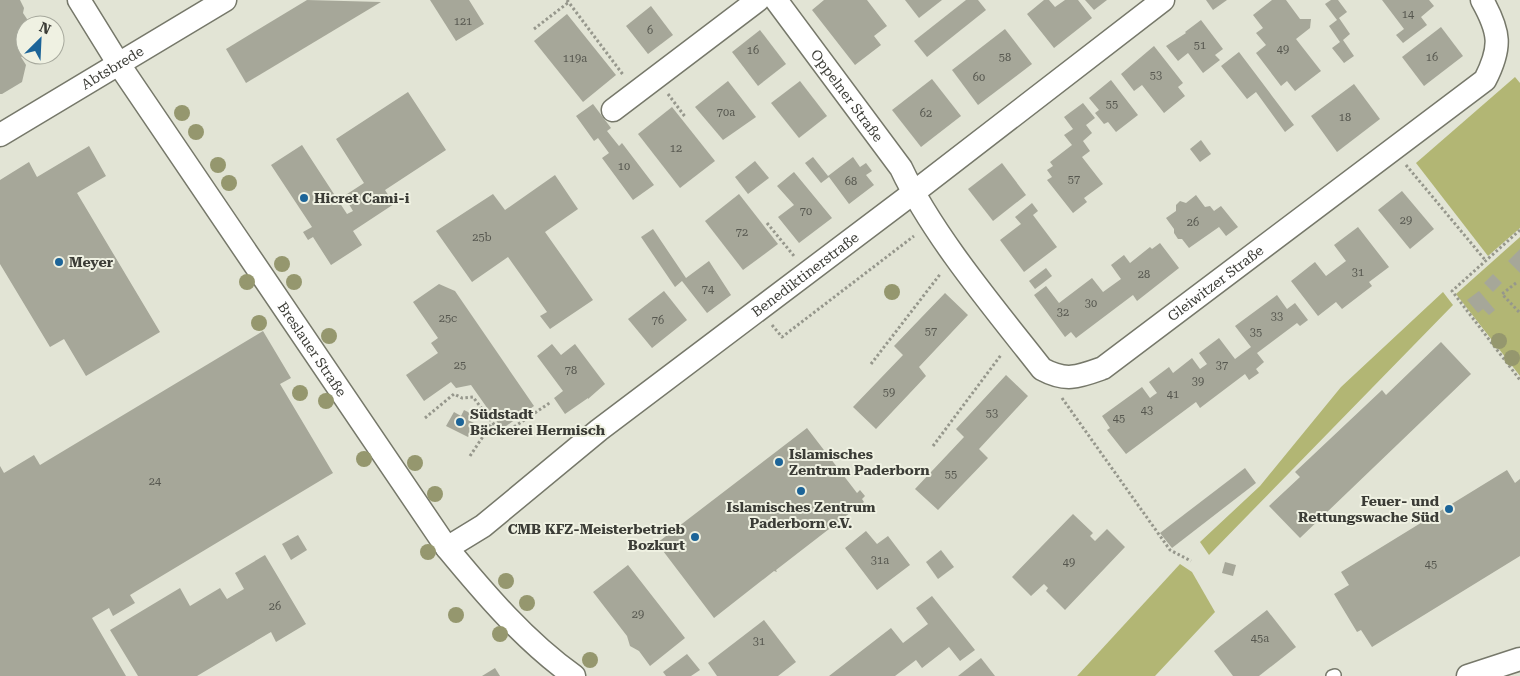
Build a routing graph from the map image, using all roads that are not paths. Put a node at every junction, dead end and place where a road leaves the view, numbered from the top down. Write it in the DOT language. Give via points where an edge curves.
graph roads {
  1 [pos="79,0"];
  2 [pos="225,0"];
  3 [pos="758,0"];
  4 [pos="776,0"];
  5 [pos="1163,0"];
  6 [pos="1482,0"];
  7 [pos="118,63"];
  8 [pos="613,110"];
  9 [pos="0,135"];
  10 [pos="913,193"];
  11 [pos="447,548"];
  12 [pos="1520,659"];
  13 [pos="574,676"];
  14 [pos="1468,676"];
  1 -- 7 [label="street, Breslauer Straße"];
  2 -- 7 [label="street, Abtsbrede"];
  3 -- 8 [label="street"];
  4 -- 10 [label="street, Oppelner Straße" via="901,168"];
  5 -- 10 [label="street, Benediktinerstraße"];
  6 -- 10 [label="street, Gleiwitzer Straße" via="1493,23 1498,45 1485,80 1103,368 1078,377 1058,377 1042,369"];
  7 -- 9 [label="street, Abtsbrede"];
  7 -- 11 [label="street, Breslauer Straße"];
  10 -- 11 [label="street, Benediktinerstraße" via="581,444 483,526"];
  11 -- 13 [label="street, Breslauer Straße" via="496,606"];
  12 -- 14 [label="street"];
}
